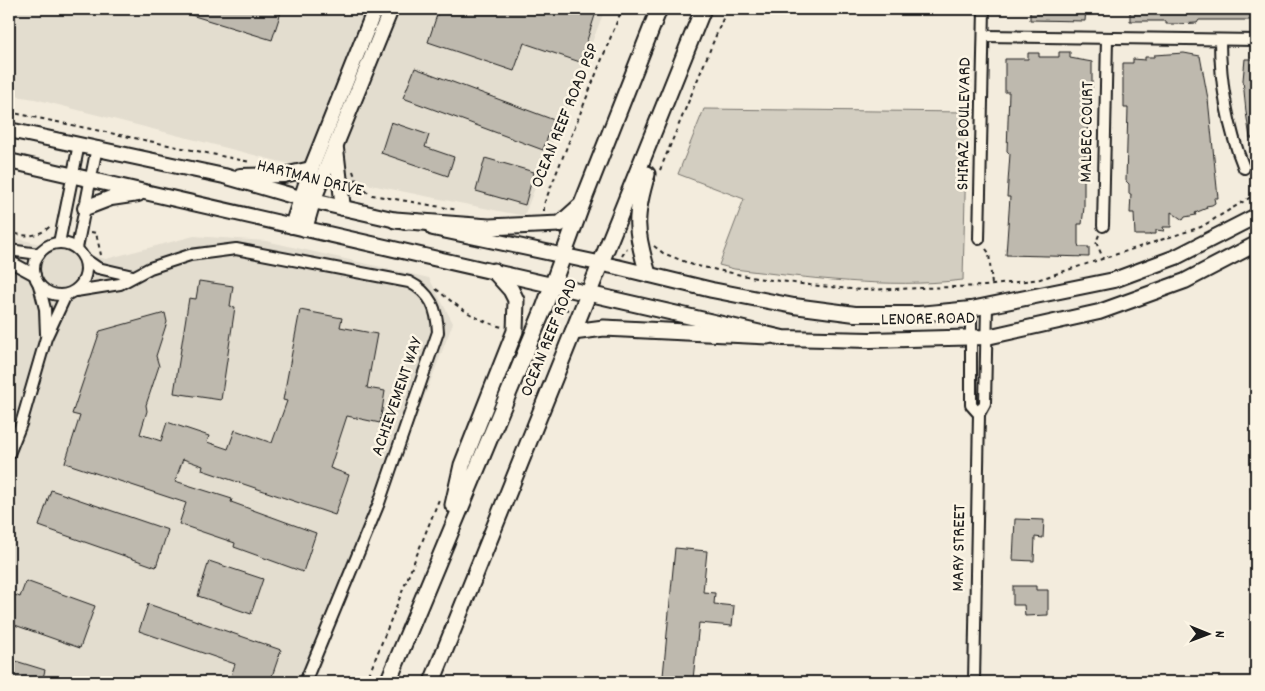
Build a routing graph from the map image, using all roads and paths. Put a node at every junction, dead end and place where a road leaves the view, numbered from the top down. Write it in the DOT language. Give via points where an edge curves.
graph roads {
  1 [pos="375,9"];
  2 [pos="391,9"];
  3 [pos="622,9"];
  4 [pos="659,9"];
  5 [pos="704,9"];
  6 [pos="984,9"];
  7 [pos="984,36"];
  8 [pos="1107,39"];
  9 [pos="1220,40"];
  10 [pos="1256,40"];
  11 [pos="682,66"];
  12 [pos="9,130"];
  13 [pos="79,144"];
  14 [pos="336,145"];
  15 [pos="97,148"];
  16 [pos="9,161"];
  17 [pos="1244,168"];
  18 [pos="311,169"];
  19 [pos="72,175"];
  20 [pos="224,176"];
  21 [pos="90,179"];
  22 [pos="149,193"];
  23 [pos="1256,194"];
  24 [pos="307,200"];
  25 [pos="544,204"];
  26 [pos="582,204"];
  27 [pos="85,208"];
  28 [pos="343,208"];
  29 [pos="1256,216"];
  30 [pos="394,220"];
  31 [pos="1102,226"];
  32 [pos="299,227"];
  33 [pos="979,240"];
  34 [pos="58,243"];
  35 [pos="651,243"];
  36 [pos="1256,244"];
  37 [pos="77,248"];
  38 [pos="9,250"];
  39 [pos="38,254"];
  40 [pos="562,256"];
  41 [pos="85,259"];
  42 [pos="1104,259"];
  43 [pos="9,261"];
  44 [pos="601,264"];
  45 [pos="494,271"];
  46 [pos="648,274"];
  47 [pos="133,276"];
  48 [pos="37,280"];
  49 [pos="992,285"];
  50 [pos="552,286"];
  51 [pos="71,293"];
  52 [pos="589,294"];
  53 [pos="987,306"];
  54 [pos="971,309"];
  55 [pos="573,332"];
  56 [pos="768,336"];
  57 [pos="972,337"];
  58 [pos="987,337"];
  59 [pos="46,338"];
  60 [pos="978,414"];
  61 [pos="9,454"];
  62 [pos="442,550"];
  63 [pos="305,682"];
  64 [pos="388,682"];
  65 [pos="432,682"];
  66 [pos="974,682"];
  1 -- 18 [label="street"];
  2 -- 14 [label="street"];
  3 -- 25 [label="path, OCEAN REEF ROAD PSP"];
  4 -- 26 [label="main road, OCEAN REEF ROAD"];
  5 -- 11 [label="main road, OCEAN REEF ROAD"];
  6 -- 7 [label="street, SHIRAZ BOULEVARD"];
  7 -- 8 [label="street"];
  7 -- 33 [label="street, SHIRAZ BOULEVARD"];
  8 -- 9 [label="street"];
  8 -- 31 [label="street, MALBEC COURT"];
  9 -- 10 [label="street"];
  9 -- 17 [label="street" via="1233,142"];
  11 -- 44 [label="main road, OCEAN REEF ROAD"];
  11 -- 46 [label="main road" via="637,213 637,237"];
  12 -- 13 [label="street, HARTMAN DRIVE"];
  13 -- 15 [label="street, HARTMAN DRIVE"];
  13 -- 19 [label="street"];
  14 -- 24 [label="street"];
  14 -- 28 [label="street"];
  15 -- 20 [label="street, HARTMAN DRIVE"];
  15 -- 21 [label="street"];
  16 -- 19 [label="street"];
  18 -- 20 [label="street" via="284,175"];
  18 -- 24 [label="street"];
  19 -- 21 [label="street"];
  19 -- 34 [label="street"];
  20 -- 24 [label="street, HARTMAN DRIVE"];
  21 -- 22 [label="street"];
  21 -- 27 [label="street"];
  22 -- 27 [label="street" via="111,198"];
  22 -- 32 [label="street"];
  23 -- 42 [label="path" via="1201,227"];
  24 -- 28 [label="street, HARTMAN DRIVE"];
  24 -- 32 [label="street"];
  26 -- 30 [label="main road" via="560,224 489,228"];
  26 -- 40 [label="main road, OCEAN REEF ROAD"];
  27 -- 37 [label="street"];
  28 -- 30 [label="street, HARTMAN DRIVE"];
  29 -- 53 [label="street, LENORE ROAD" via="1176,257 1114,280"];
  30 -- 40 [label="street, HARTMAN DRIVE"];
  31 -- 42 [label="path" via="1096,242"];
  32 -- 45 [label="street"];
  33 -- 49 [label="path" via="989,253"];
  34 -- 37 [label="street"];
  34 -- 39 [label="street" via="47,246"];
  35 -- 49 [label="path" via="663,253 693,265 810,285 861,290"];
  36 -- 58 [label="street, LENORE ROAD" via="1185,281 1099,312"];
  37 -- 41 [label="street"];
  38 -- 39 [label="street"];
  39 -- 48 [label="street" via="34,265"];
  40 -- 44 [label="street, HARTMAN DRIVE"];
  40 -- 50 [label="main road, OCEAN REEF ROAD"];
  41 -- 47 [label="street" via="98,268"];
  41 -- 51 [label="street" via="83,283"];
  42 -- 49 [label="path" via="1040,279"];
  43 -- 48 [label="street"];
  44 -- 46 [label="street, LENORE ROAD"];
  44 -- 52 [label="main road, OCEAN REEF ROAD"];
  45 -- 50 [label="street"];
  45 -- 62 [label="main road" via="516,300 515,330 462,465"];
  46 -- 54 [label="street, LENORE ROAD" via="794,306 855,314 919,314"];
  47 -- 51 [label="street, ACHIEVEMENT WAY" via="120,284"];
  47 -- 63 [label="street, ACHIEVEMENT WAY" via="190,255 236,249 409,282 422,288 437,314 438,332 379,503"];
  48 -- 51 [label="street" via="46,292 56,296"];
  48 -- 59 [label="street" via="45,309"];
  50 -- 52 [label="street"];
  50 -- 62 [label="main road, OCEAN REEF ROAD"];
  51 -- 59 [label="street"];
  52 -- 55 [label="main road, OCEAN REEF ROAD"];
  52 -- 56 [label="street, LENORE ROAD"];
  53 -- 54 [label="street, LENORE ROAD"];
  53 -- 58 [label="street, MARY STREET"];
  54 -- 57 [label="street, MARY STREET"];
  55 -- 56 [label="main road" via="604,328"];
  55 -- 65 [label="main road, OCEAN REEF ROAD"];
  56 -- 57 [label="street, LENORE ROAD" via="870,340"];
  57 -- 58 [label="street, LENORE ROAD"];
  57 -- 60 [label="street, MARY STREET" via="971,405"];
  58 -- 60 [label="street, MARY STREET" via="985,403"];
  59 -- 61 [label="street"];
  60 -- 66 [label="street, MARY STREET"];
  62 -- 64 [label="main road, OCEAN REEF ROAD"];
}
